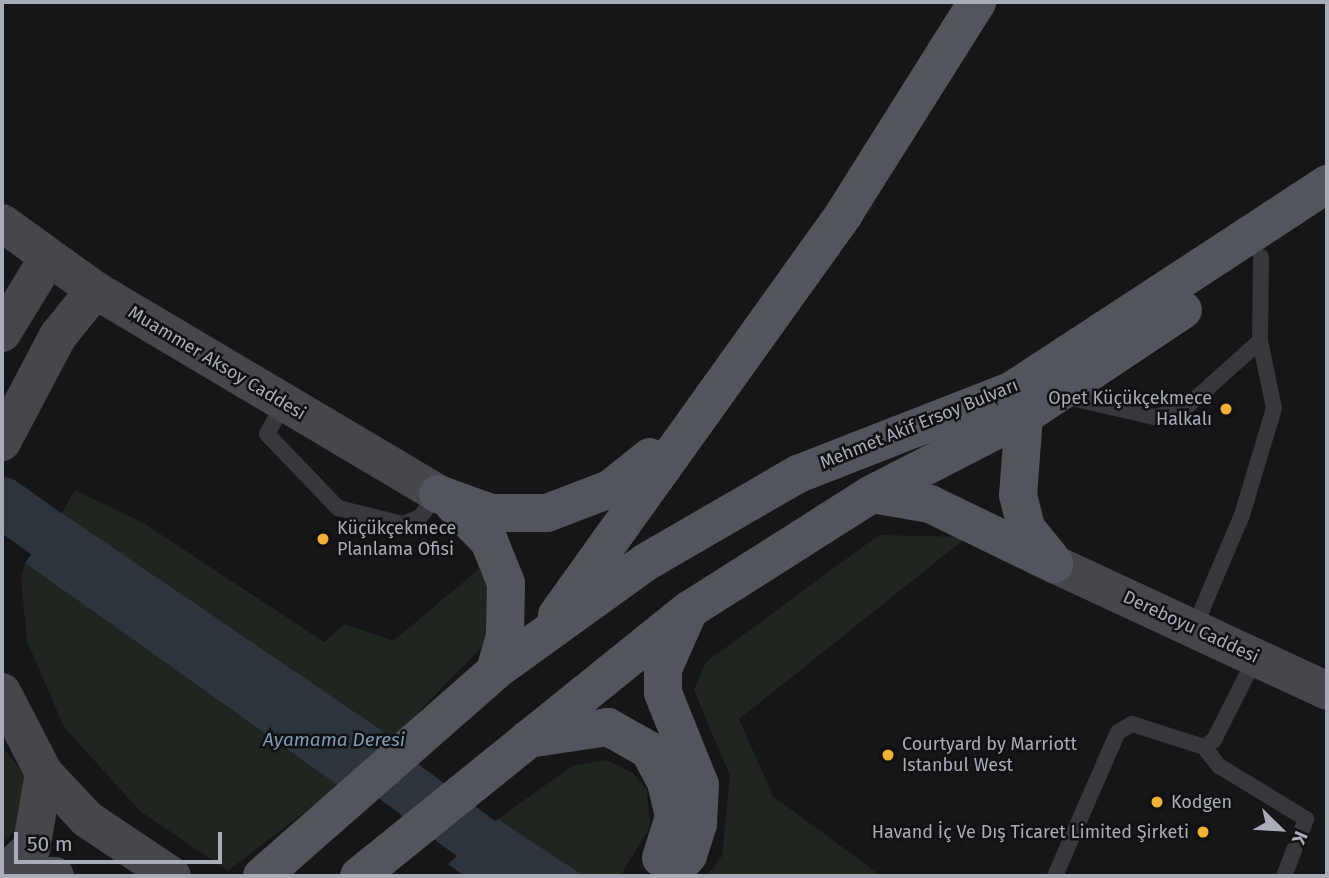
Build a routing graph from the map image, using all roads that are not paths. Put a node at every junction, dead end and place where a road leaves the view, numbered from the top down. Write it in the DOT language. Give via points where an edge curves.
graph roads {
  1 [pos="977,2"];
  2 [pos="1327,184"];
  3 [pos="1327,216"];
  4 [pos="2,223"];
  5 [pos="1261,257"];
  6 [pos="48,258"];
  7 [pos="95,290"];
  8 [pos="2,333"];
  9 [pos="1260,341"];
  10 [pos="1058,394"];
  11 [pos="284,404"];
  12 [pos="1024,416"];
  13 [pos="683,430"];
  14 [pos="2,441"];
  15 [pos="438,494"];
  16 [pos="872,494"];
  17 [pos="1054,564"];
  18 [pos="689,610"];
  19 [pos="1194,628"];
  20 [pos="543,635"];
  21 [pos="1256,657"];
  22 [pos="495,671"];
  23 [pos="1327,691"];
  24 [pos="2,692"];
  25 [pos="12,736"];
  26 [pos="520,741"];
  27 [pos="1204,747"];
  28 [pos="44,773"];
  29 [pos="664,869"];
  30 [pos="2,875"];
  31 [pos="43,876"];
  32 [pos="55,876"];
  33 [pos="172,876"];
  34 [pos="262,876"];
  35 [pos="359,876"];
  36 [pos="1055,876"];
  37 [pos="1284,876"];
  1 -- 13 [label="main road, Mehmet Akif Ersoy Bulvarı" via="845,212"];
  2 -- 20 [label="main road, Mehmet Akif Ersoy Bulvarı" via="1011,391 798,474 646,562"];
  3 -- 5 [label="main road"];
  4 -- 6 [label="main road, Muammer Aksoy Caddesi"];
  5 -- 9 [label="lane"];
  5 -- 10 [label="main road"];
  6 -- 7 [label="main road, Muammer Aksoy Caddesi"];
  6 -- 8 [label="main road"];
  7 -- 11 [label="main road, Muammer Aksoy Caddesi"];
  7 -- 14 [label="main road" via="58,336"];
  9 -- 10 [label="lane" via="1183,410 1154,417"];
  9 -- 19 [label="lane" via="1273,408 1266,445"];
  10 -- 12 [label="main road"];
  11 -- 15 [label="main road, Muammer Aksoy Caddesi"];
  11 -- 15 [label="lane" via="267,434 338,508 403,524 420,517"];
  12 -- 16 [label="main road"];
  12 -- 17 [label="main road" via="1018,495 1026,528"];
  13 -- 15 [label="main road" via="610,489 565,509 491,513"];
  13 -- 20 [label="main road, Mehmet Akif Ersoy Bulvarı"];
  15 -- 22 [label="main road" via="475,524 499,562 509,604"];
  16 -- 17 [label="main road" via="930,504"];
  16 -- 18 [label="main road"];
  17 -- 19 [label="main road, Dereboyu Caddesi"];
  18 -- 26 [label="main road"];
  18 -- 29 [label="main road" via="663,669 663,693 700,785 698,824 688,855"];
  19 -- 21 [label="main road, Dereboyu Caddesi"];
  20 -- 22 [label="main road, Mehmet Akif Ersoy Bulvarı"];
  21 -- 23 [label="main road, Dereboyu Caddesi"];
  21 -- 27 [label="lane" via="1214,740"];
  22 -- 34 [label="main road, Mehmet Akif Ersoy Bulvarı"];
  24 -- 25 [label="main road"];
  25 -- 28 [label="main road"];
  26 -- 29 [label="main road" via="608,727 649,750 666,782 674,817"];
  26 -- 35 [label="main road"];
  27 -- 36 [label="lane" via="1132,724 1118,732"];
  27 -- 37 [label="lane" via="1219,766 1306,819"];
  28 -- 30 [label="main road" via="32,849"];
  28 -- 33 [label="main road" via="87,819"];
  31 -- 32 [label="main road"];
}
